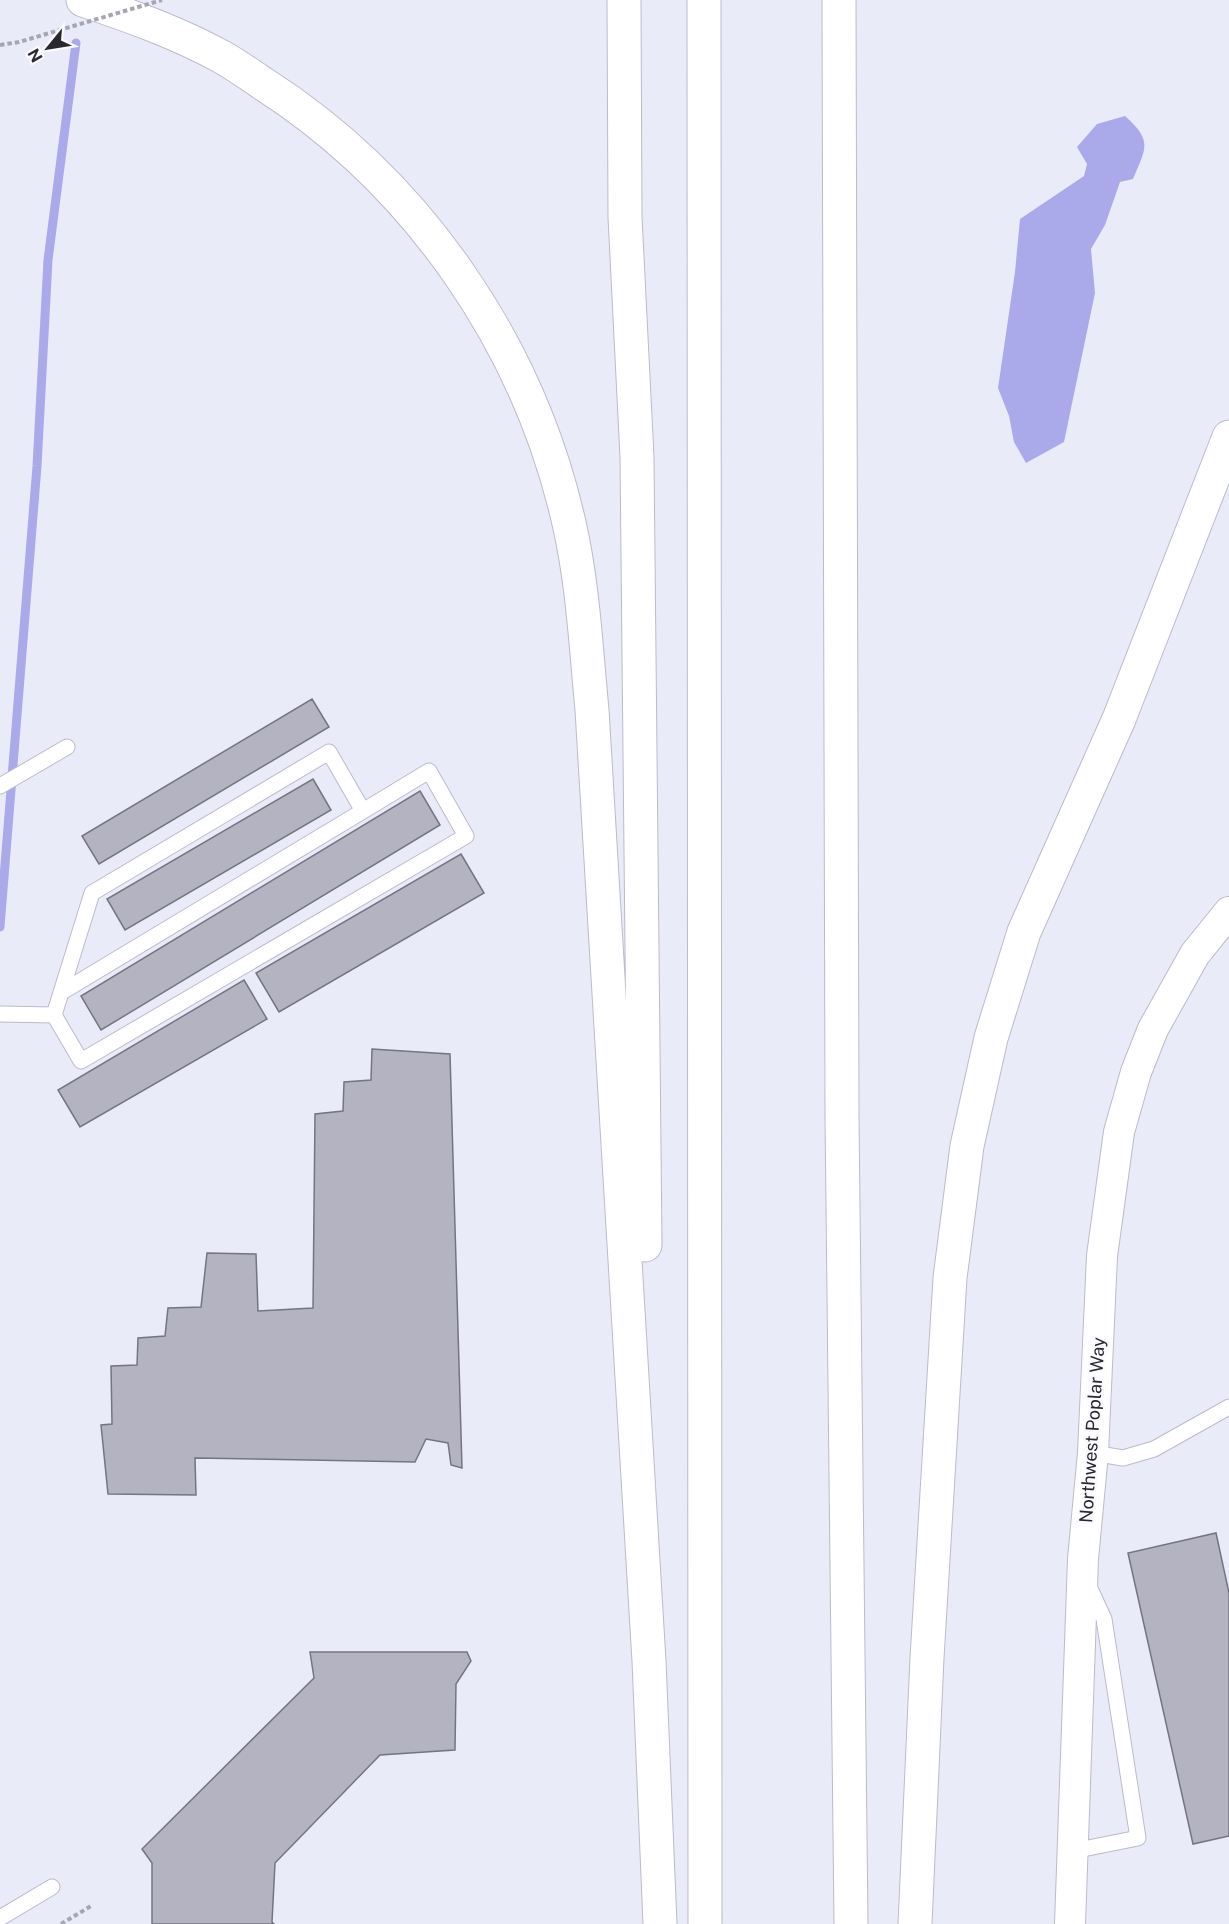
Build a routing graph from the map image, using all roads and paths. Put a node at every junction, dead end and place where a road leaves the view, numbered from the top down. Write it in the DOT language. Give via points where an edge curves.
graph roads {
  1 [pos="83,0"];
  2 [pos="162,0"];
  3 [pos="624,0"];
  4 [pos="642,0"];
  5 [pos="704,0"];
  6 [pos="839,0"];
  7 [pos="0,45"];
  8 [pos="1229,437"];
  9 [pos="637,458"];
  10 [pos="67,747"];
  11 [pos="0,786"];
  12 [pos="363,811"];
  13 [pos="1229,912"];
  14 [pos="62,993"];
  15 [pos="0,1014"];
  16 [pos="54,1015"];
  17 [pos="1229,1407"];
  18 [pos="1093,1453"];
  19 [pos="1082,1573"];
  20 [pos="649,1661"];
  21 [pos="1073,1851"];
  22 [pos="52,1887"];
  23 [pos="91,1906"];
  24 [pos="0,1918"];
  25 [pos="61,1924"];
  26 [pos="660,1924"];
  27 [pos="705,1924"];
  28 [pos="851,1924"];
  29 [pos="915,1924"];
  30 [pos="1070,1924"];
  1 -- 20 [label="highway" via="146,21 223,58 295,104 361,158 420,219 471,288 546,441 569,523 592,710"];
  2 -- 7 [label="path, bridge"];
  3 -- 9 [label="highway" via="625,217"];
  4 -- 9 [label="highway" via="645,216"];
  5 -- 27 [label="highway"];
  6 -- 28 [label="highway" via="842,1128"];
  8 -- 29 [label="highway" via="1119,719 1024,932 991,1038 967,1146 950,1278"];
  9 -- 20 [label="highway"];
  10 -- 11 [label="lane"];
  12 -- 14 [label="lane"];
  12 -- 14 [label="lane" via="329,753 92,893"];
  12 -- 16 [label="lane" via="429,771 466,836 81,1061"];
  13 -- 18 [label="street, Northwest Poplar Way" via="1195,954 1153,1029 1119,1132 1102,1256"];
  14 -- 16 [label="lane"];
  15 -- 16 [label="lane"];
  17 -- 18 [label="lane" via="1154,1449 1123,1458"];
  18 -- 19 [label="street, Northwest Poplar Way"];
  19 -- 21 [label="street, Northwest Poplar Way"];
  19 -- 21 [label="lane" via="1104,1619 1138,1838"];
  20 -- 26 [label="highway"];
  21 -- 30 [label="street, Northwest Poplar Way"];
  22 -- 24 [label="lane"];
  23 -- 25 [label="path"];
}
